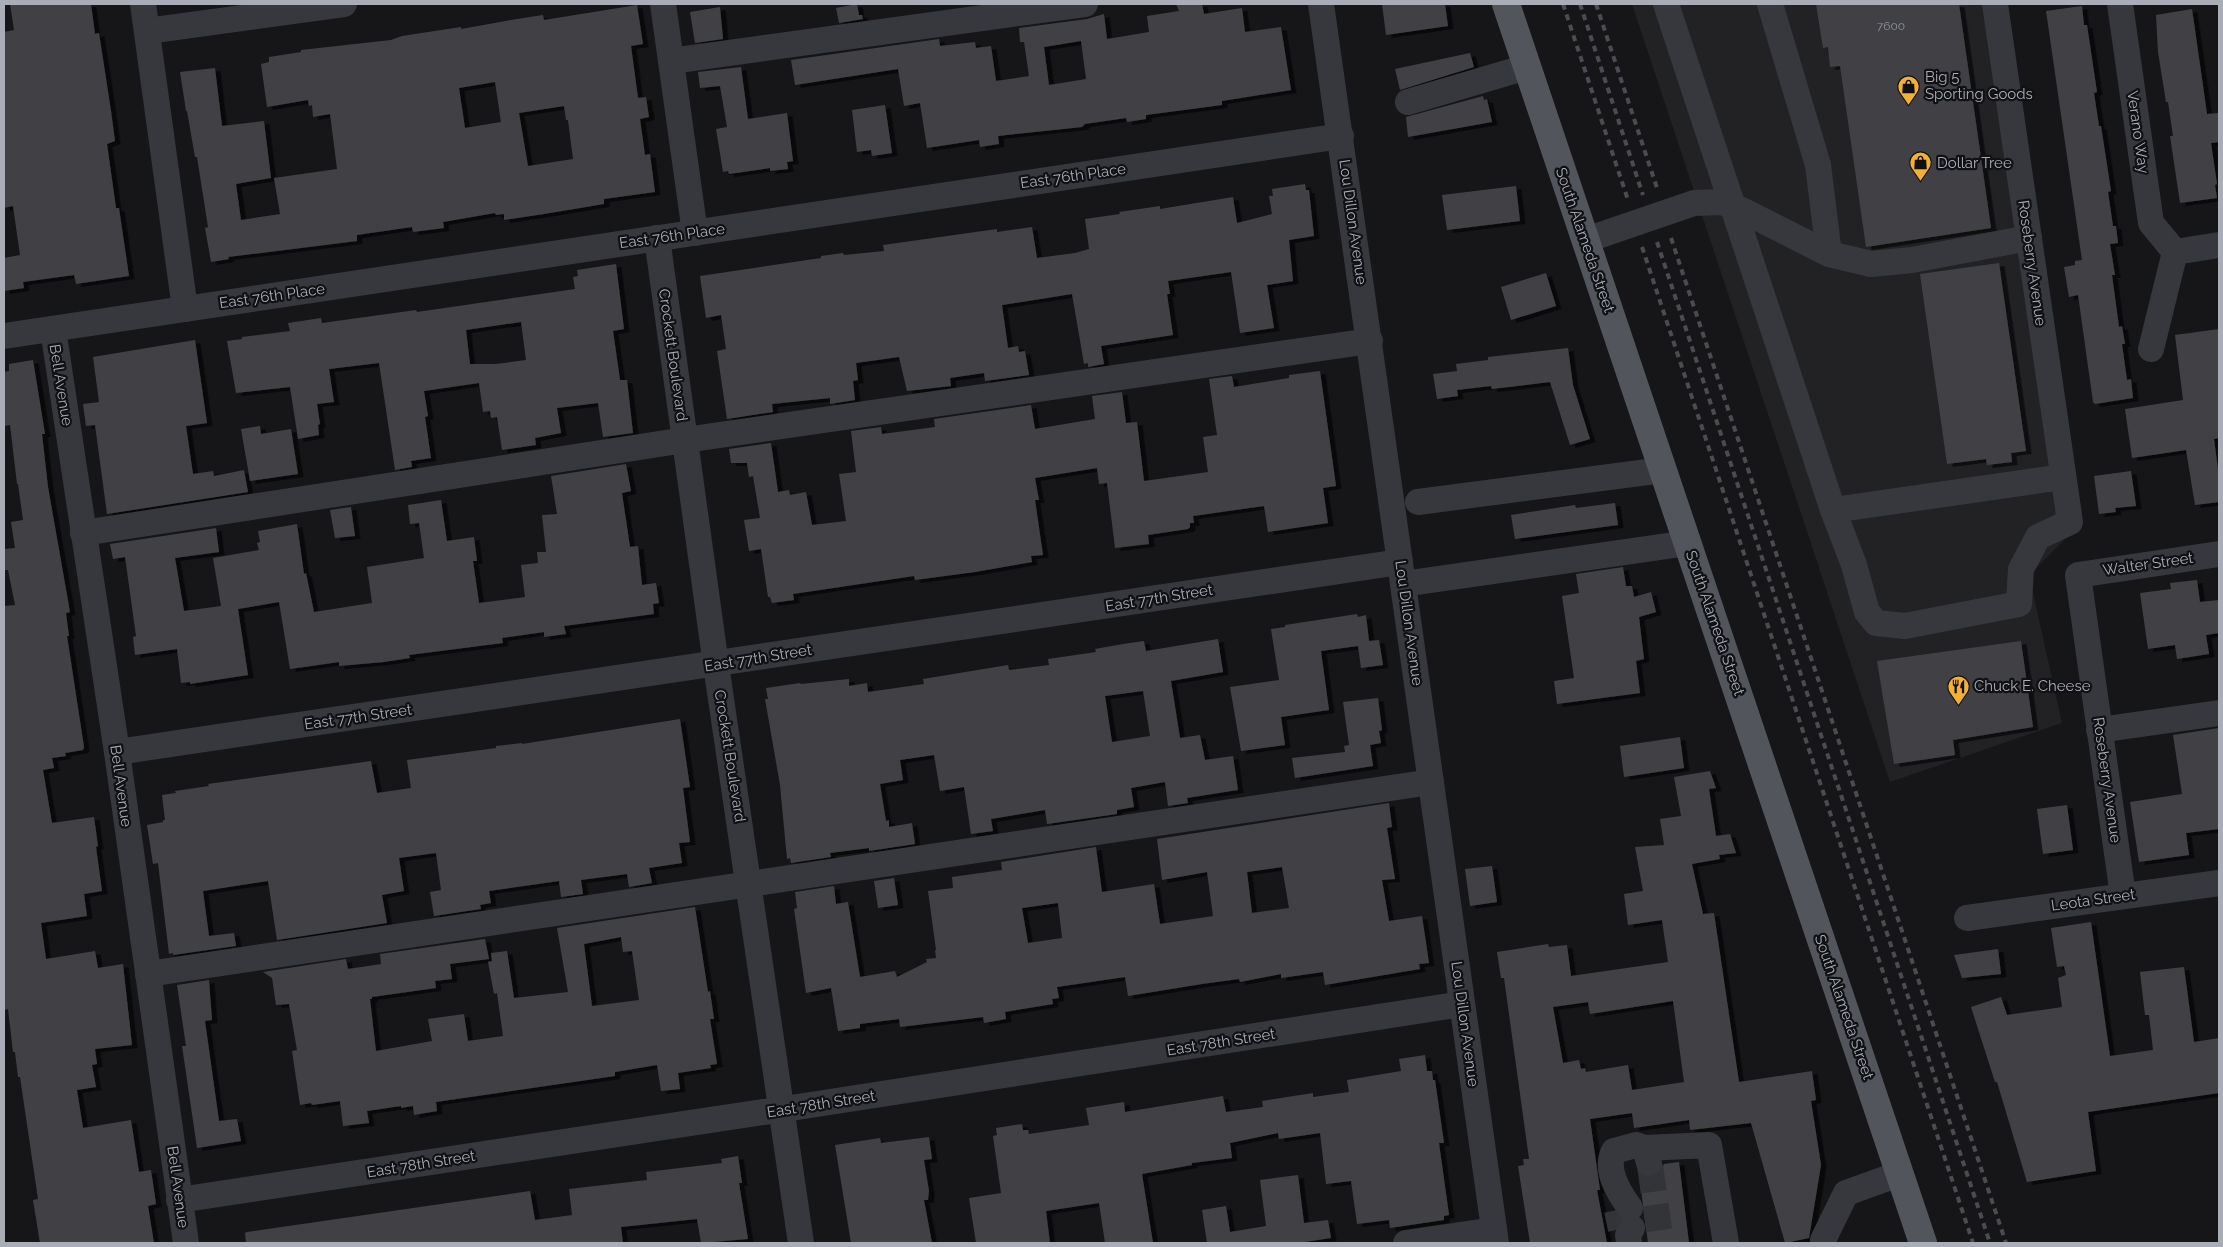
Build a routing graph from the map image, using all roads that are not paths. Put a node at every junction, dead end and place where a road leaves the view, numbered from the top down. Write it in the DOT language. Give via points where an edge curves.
graph roads {
  1 [pos="143,4"];
  2 [pos="344,4"];
  3 [pos="663,4"];
  4 [pos="1085,4"];
  5 [pos="1321,4"];
  6 [pos="1506,4"];
  7 [pos="1666,4"];
  8 [pos="1770,4"];
  9 [pos="1995,4"];
  10 [pos="2120,4"];
  11 [pos="147,32"];
  12 [pos="671,61"];
  13 [pos="1528,67"];
  14 [pos="1408,102"];
  15 [pos="1341,136"];
  16 [pos="1732,206"];
  17 [pos="695,232"];
  18 [pos="656,238"];
  19 [pos="2029,238"];
  20 [pos="1586,240"];
  21 [pos="2219,246"];
  22 [pos="2175,252"];
  23 [pos="1829,254"];
  24 [pos="185,309"];
  25 [pos="53,329"];
  26 [pos="4,336"];
  27 [pos="1370,341"];
  28 [pos="2150,349"];
  29 [pos="685,440"];
  30 [pos="1663,470"];
  31 [pos="2063,477"];
  32 [pos="1418,502"];
  33 [pos="1833,510"];
  34 [pos="84,533"];
  35 [pos="1688,543"];
  36 [pos="2219,554"];
  37 [pos="1401,573"];
  38 [pos="2078,574"];
  39 [pos="716,665"];
  40 [pos="2219,713"];
  41 [pos="2099,730"];
  42 [pos="116,752"];
  43 [pos="1431,782"];
  44 [pos="2219,883"];
  45 [pos="749,884"];
  46 [pos="2123,896"];
  47 [pos="1967,918"];
  48 [pos="148,974"];
  49 [pos="1462,1004"];
  50 [pos="782,1110"];
  51 [pos="1900,1174"];
  52 [pos="179,1200"];
  53 [pos="1625,1222"];
  54 [pos="1495,1237"];
  55 [pos="186,1243"];
  56 [pos="801,1243"];
  57 [pos="1406,1243"];
  58 [pos="1726,1243"];
  59 [pos="1824,1243"];
  60 [pos="1923,1243"];
  1 -- 11 [label="street"];
  2 -- 11 [label="street"];
  3 -- 12 [label="street"];
  4 -- 12 [label="street"];
  5 -- 15 [label="street, Lou Dillon Avenue"];
  6 -- 13 [label="main road, South Alameda Street"];
  7 -- 16 [label="street"];
  8 -- 23 [label="street" via="1818,165"];
  9 -- 19 [label="street, Roseberry Avenue"];
  10 -- 22 [label="street, Verano Way" via="2151,223"];
  11 -- 24 [label="street"];
  12 -- 17 [label="street"];
  13 -- 14 [label="street"];
  13 -- 20 [label="main road, South Alameda Street"];
  15 -- 17 [label="street, East 76th Place"];
  15 -- 27 [label="street, Lou Dillon Avenue"];
  16 -- 20 [label="street" via="1722,202 1694,202"];
  16 -- 23 [label="street"];
  16 -- 33 [label="street"];
  17 -- 18 [label="street, East 76th Place"];
  18 -- 24 [label="street, East 76th Place"];
  18 -- 29 [label="street, Crockett Boulevard"];
  19 -- 23 [label="street" via="1912,260 1871,264"];
  19 -- 31 [label="street, Roseberry Avenue"];
  20 -- 30 [label="main road, South Alameda Street"];
  21 -- 22 [label="street"];
  22 -- 28 [label="street"];
  24 -- 25 [label="street, East 76th Place"];
  25 -- 26 [label="street, East 76th Place"];
  25 -- 34 [label="street, Bell Avenue"];
  27 -- 29 [label="street"];
  27 -- 37 [label="street, Lou Dillon Avenue"];
  29 -- 34 [label="street"];
  29 -- 39 [label="street, Crockett Boulevard"];
  30 -- 32 [label="street"];
  30 -- 35 [label="main road, South Alameda Street"];
  31 -- 33 [label="street"];
  31 -- 33 [label="street, Roseberry Avenue" via="2070,522 2038,536 2021,569 2019,604 1904,626 1876,623 1867,612"];
  34 -- 42 [label="street, Bell Avenue"];
  35 -- 37 [label="street, East 77th Street"];
  35 -- 51 [label="main road, South Alameda Street"];
  36 -- 38 [label="street, Walter Street"];
  37 -- 39 [label="street, East 77th Street"];
  37 -- 43 [label="street, Lou Dillon Avenue"];
  38 -- 41 [label="street, Roseberry Avenue"];
  39 -- 42 [label="street, East 77th Street"];
  39 -- 45 [label="street, Crockett Boulevard"];
  40 -- 41 [label="street"];
  41 -- 46 [label="street, Roseberry Avenue"];
  42 -- 48 [label="street, Bell Avenue"];
  43 -- 45 [label="street"];
  43 -- 49 [label="street, Lou Dillon Avenue"];
  44 -- 46 [label="street, Leota Street"];
  45 -- 48 [label="street"];
  45 -- 50 [label="street, Crockett Boulevard"];
  46 -- 47 [label="street, Leota Street"];
  48 -- 52 [label="street, Bell Avenue"];
  49 -- 50 [label="street, East 78th Street"];
  49 -- 54 [label="street, Lou Dillon Avenue"];
  50 -- 52 [label="street, East 78th Street"];
  50 -- 56 [label="street, Crockett Boulevard"];
  51 -- 59 [label="street" via="1846,1192"];
  51 -- 60 [label="main road, South Alameda Street"];
  52 -- 55 [label="street, Bell Avenue"];
  53 -- 58 [label="street" via="1610,1169 1614,1151 1636,1145 1647,1157 1709,1145"];
  54 -- 57 [label="street"];
}
